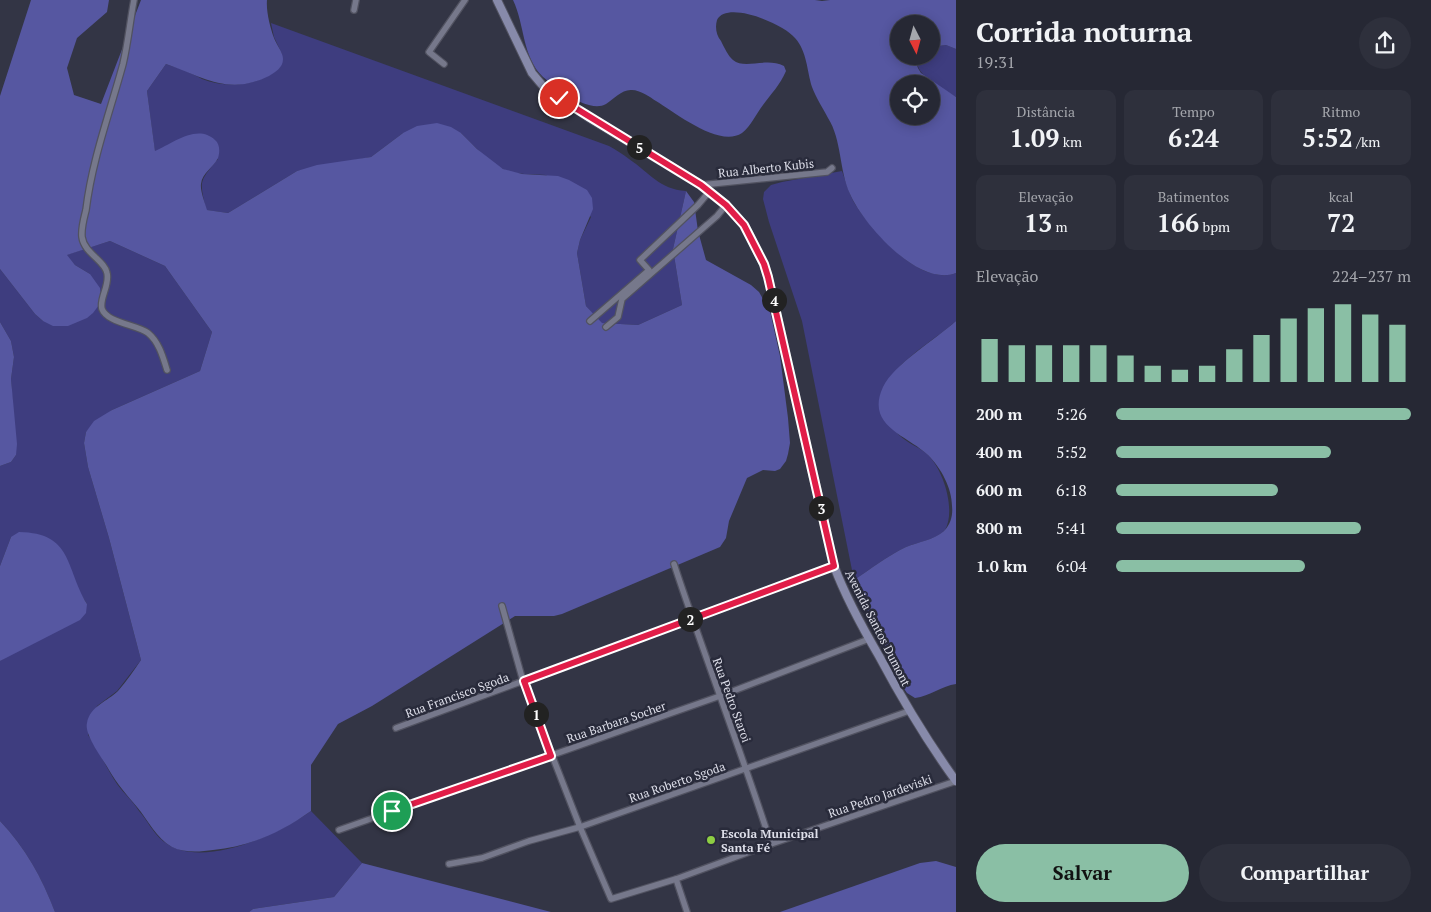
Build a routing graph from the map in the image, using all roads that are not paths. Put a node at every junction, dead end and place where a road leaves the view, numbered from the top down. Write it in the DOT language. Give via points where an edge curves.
graph roads {
  1 [pos="134,0"];
  2 [pos="356,0"];
  3 [pos="465,0"];
  4 [pos="497,0"];
  5 [pos="354,10"];
  6 [pos="444,64"];
  7 [pos="832,168"];
  8 [pos="701,185"];
  9 [pos="709,192"];
  10 [pos="726,205"];
  11 [pos="590,321"];
  12 [pos="606,327"];
  13 [pos="167,370"];
  14 [pos="674,564"];
  15 [pos="834,566"];
  16 [pos="502,606"];
  17 [pos="692,619"];
  18 [pos="869,639"];
  19 [pos="524,681"];
  20 [pos="720,696"];
  21 [pos="909,711"];
  22 [pos="396,728"];
  23 [pos="551,756"];
  24 [pos="747,769"];
  25 [pos="956,781"];
  26 [pos="580,827"];
  27 [pos="339,830"];
  28 [pos="771,844"];
  29 [pos="449,864"];
  30 [pos="676,878"];
  31 [pos="687,912"];
  1 -- 13 [label="street" via="124,61 87,196 82,237 87,249 106,268 108,275 101,305 103,312 148,333 162,351"];
  2 -- 5 [label="street"];
  3 -- 6 [label="street" via="429,52"];
  4 -- 8 [label="street, Avenida Santos Dumont" via="532,73 543,86"];
  7 -- 8 [label="street, Rua Alberto Kubis" via="827,172"];
  8 -- 9 [label="street, Avenida Santos Dumont"];
  9 -- 10 [label="street, Avenida Santos Dumont"];
  9 -- 11 [label="street" via="640,260 648,270"];
  10 -- 12 [label="street" via="622,299 618,317"];
  10 -- 15 [label="street, Avenida Santos Dumont" via="744,225 768,277"];
  14 -- 17 [label="street, Rua Pedro Staroi"];
  15 -- 17 [label="street, Rua Francisco Sgoda"];
  15 -- 18 [label="street, Avenida Santos Dumont"];
  16 -- 19 [label="street"];
  17 -- 19 [label="street, Rua Francisco Sgoda"];
  17 -- 20 [label="street, Rua Pedro Staroi"];
  18 -- 20 [label="street, Rua Barbara Socher"];
  18 -- 21 [label="street, Avenida Santos Dumont"];
  19 -- 22 [label="street, Rua Francisco Sgoda"];
  19 -- 23 [label="street"];
  20 -- 23 [label="street, Rua Barbara Socher"];
  20 -- 24 [label="street, Rua Pedro Staroi"];
  21 -- 24 [label="street, Rua Roberto Sgoda"];
  21 -- 25 [label="street, Avenida Santos Dumont"];
  23 -- 26 [label="street"];
  23 -- 27 [label="street, Rua Barbara Socher"];
  24 -- 26 [label="street, Rua Roberto Sgoda"];
  24 -- 28 [label="street, Rua Pedro Staroi"];
  25 -- 28 [label="street, Rua Pedro Jardeviski"];
  26 -- 29 [label="street, Rua Roberto Sgoda" via="482,858"];
  26 -- 30 [label="street, Rua Pedro Jardeviski" via="611,899"];
  28 -- 30 [label="street, Rua Pedro Jardeviski"];
  30 -- 31 [label="street"];
}
